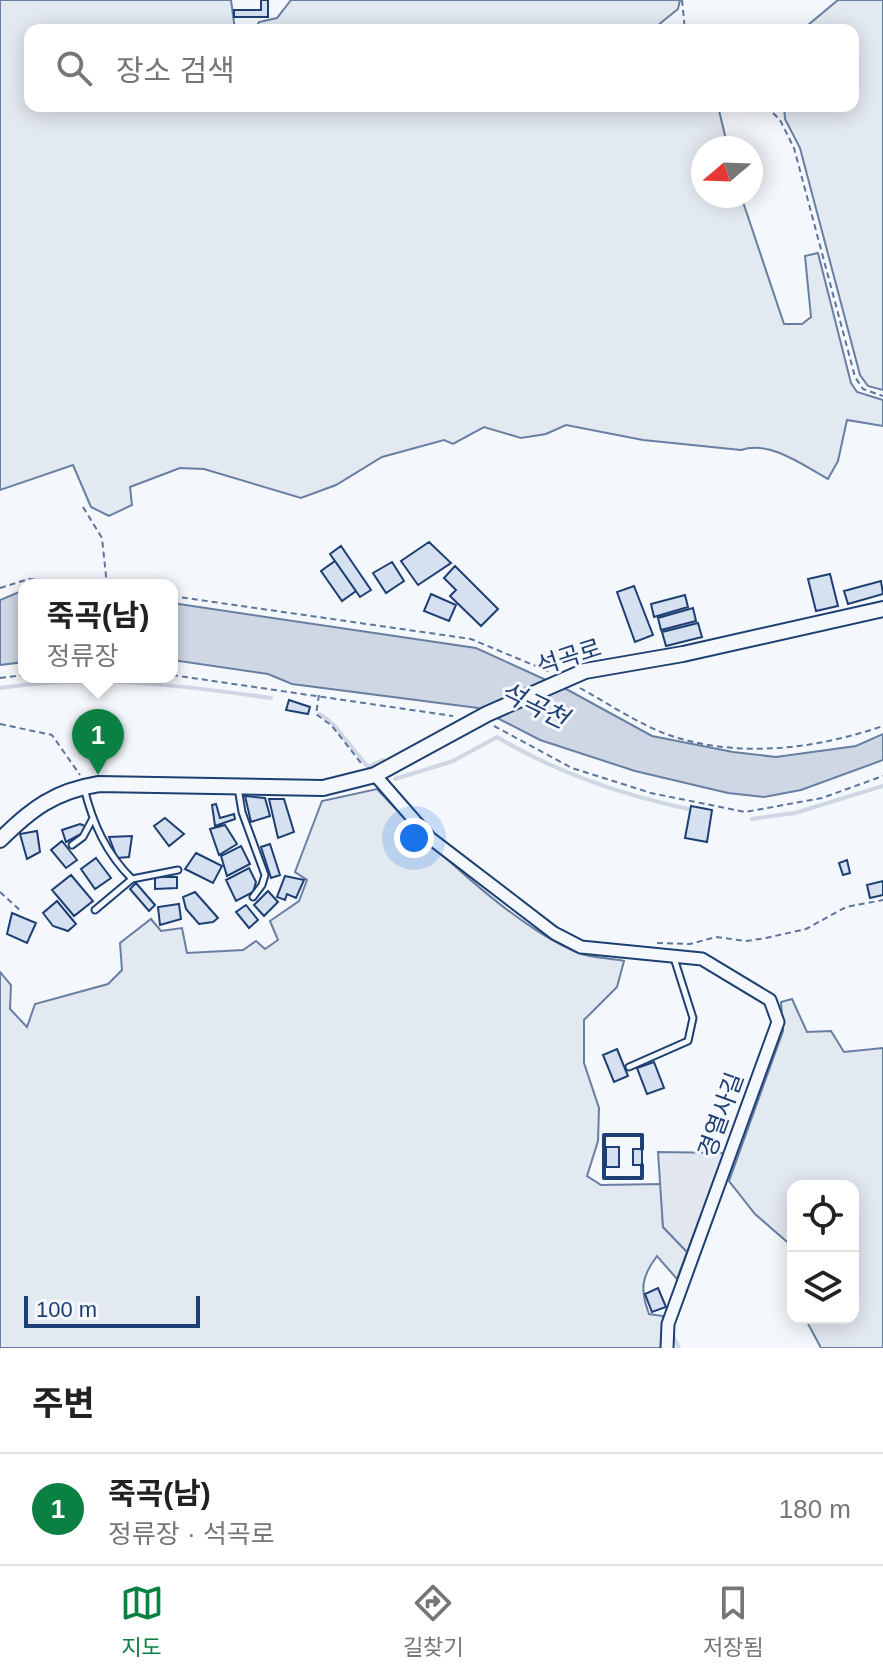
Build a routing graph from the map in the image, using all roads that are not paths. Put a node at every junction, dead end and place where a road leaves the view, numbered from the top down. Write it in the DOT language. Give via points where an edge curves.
graph roads {
  1 [pos="883,609"];
  2 [pos="375,775"];
  3 [pos="84,787"];
  4 [pos="238,787"];
  5 [pos="92,819"];
  6 [pos="0,840"];
  7 [pos="72,845"];
  8 [pos="178,870"];
  9 [pos="132,879"];
  10 [pos="253,897"];
  11 [pos="95,910"];
  12 [pos="674,957"];
  13 [pos="629,1067"];
  14 [pos="667,1348"];
  1 -- 2 [label="street, 석곡로" via="585,671 480,718"];
  2 -- 4 [label="street, 석곡로" via="323,788"];
  2 -- 12 [label="street, 경열사길" via="430,838 554,933 581,947"];
  3 -- 4 [label="street, 석곡로"];
  3 -- 5 [label="lane"];
  3 -- 6 [label="street, 석곡로" via="38,804"];
  4 -- 10 [label="lane" via="265,875"];
  5 -- 7 [label="lane"];
  5 -- 9 [label="lane" via="111,858"];
  8 -- 9 [label="lane"];
  9 -- 11 [label="lane"];
  12 -- 13 [label="lane" via="693,1018 688,1041"];
  12 -- 14 [label="street, 경열사길" via="702,959 749,984 770,1000 778,1022 668,1324"];
}
